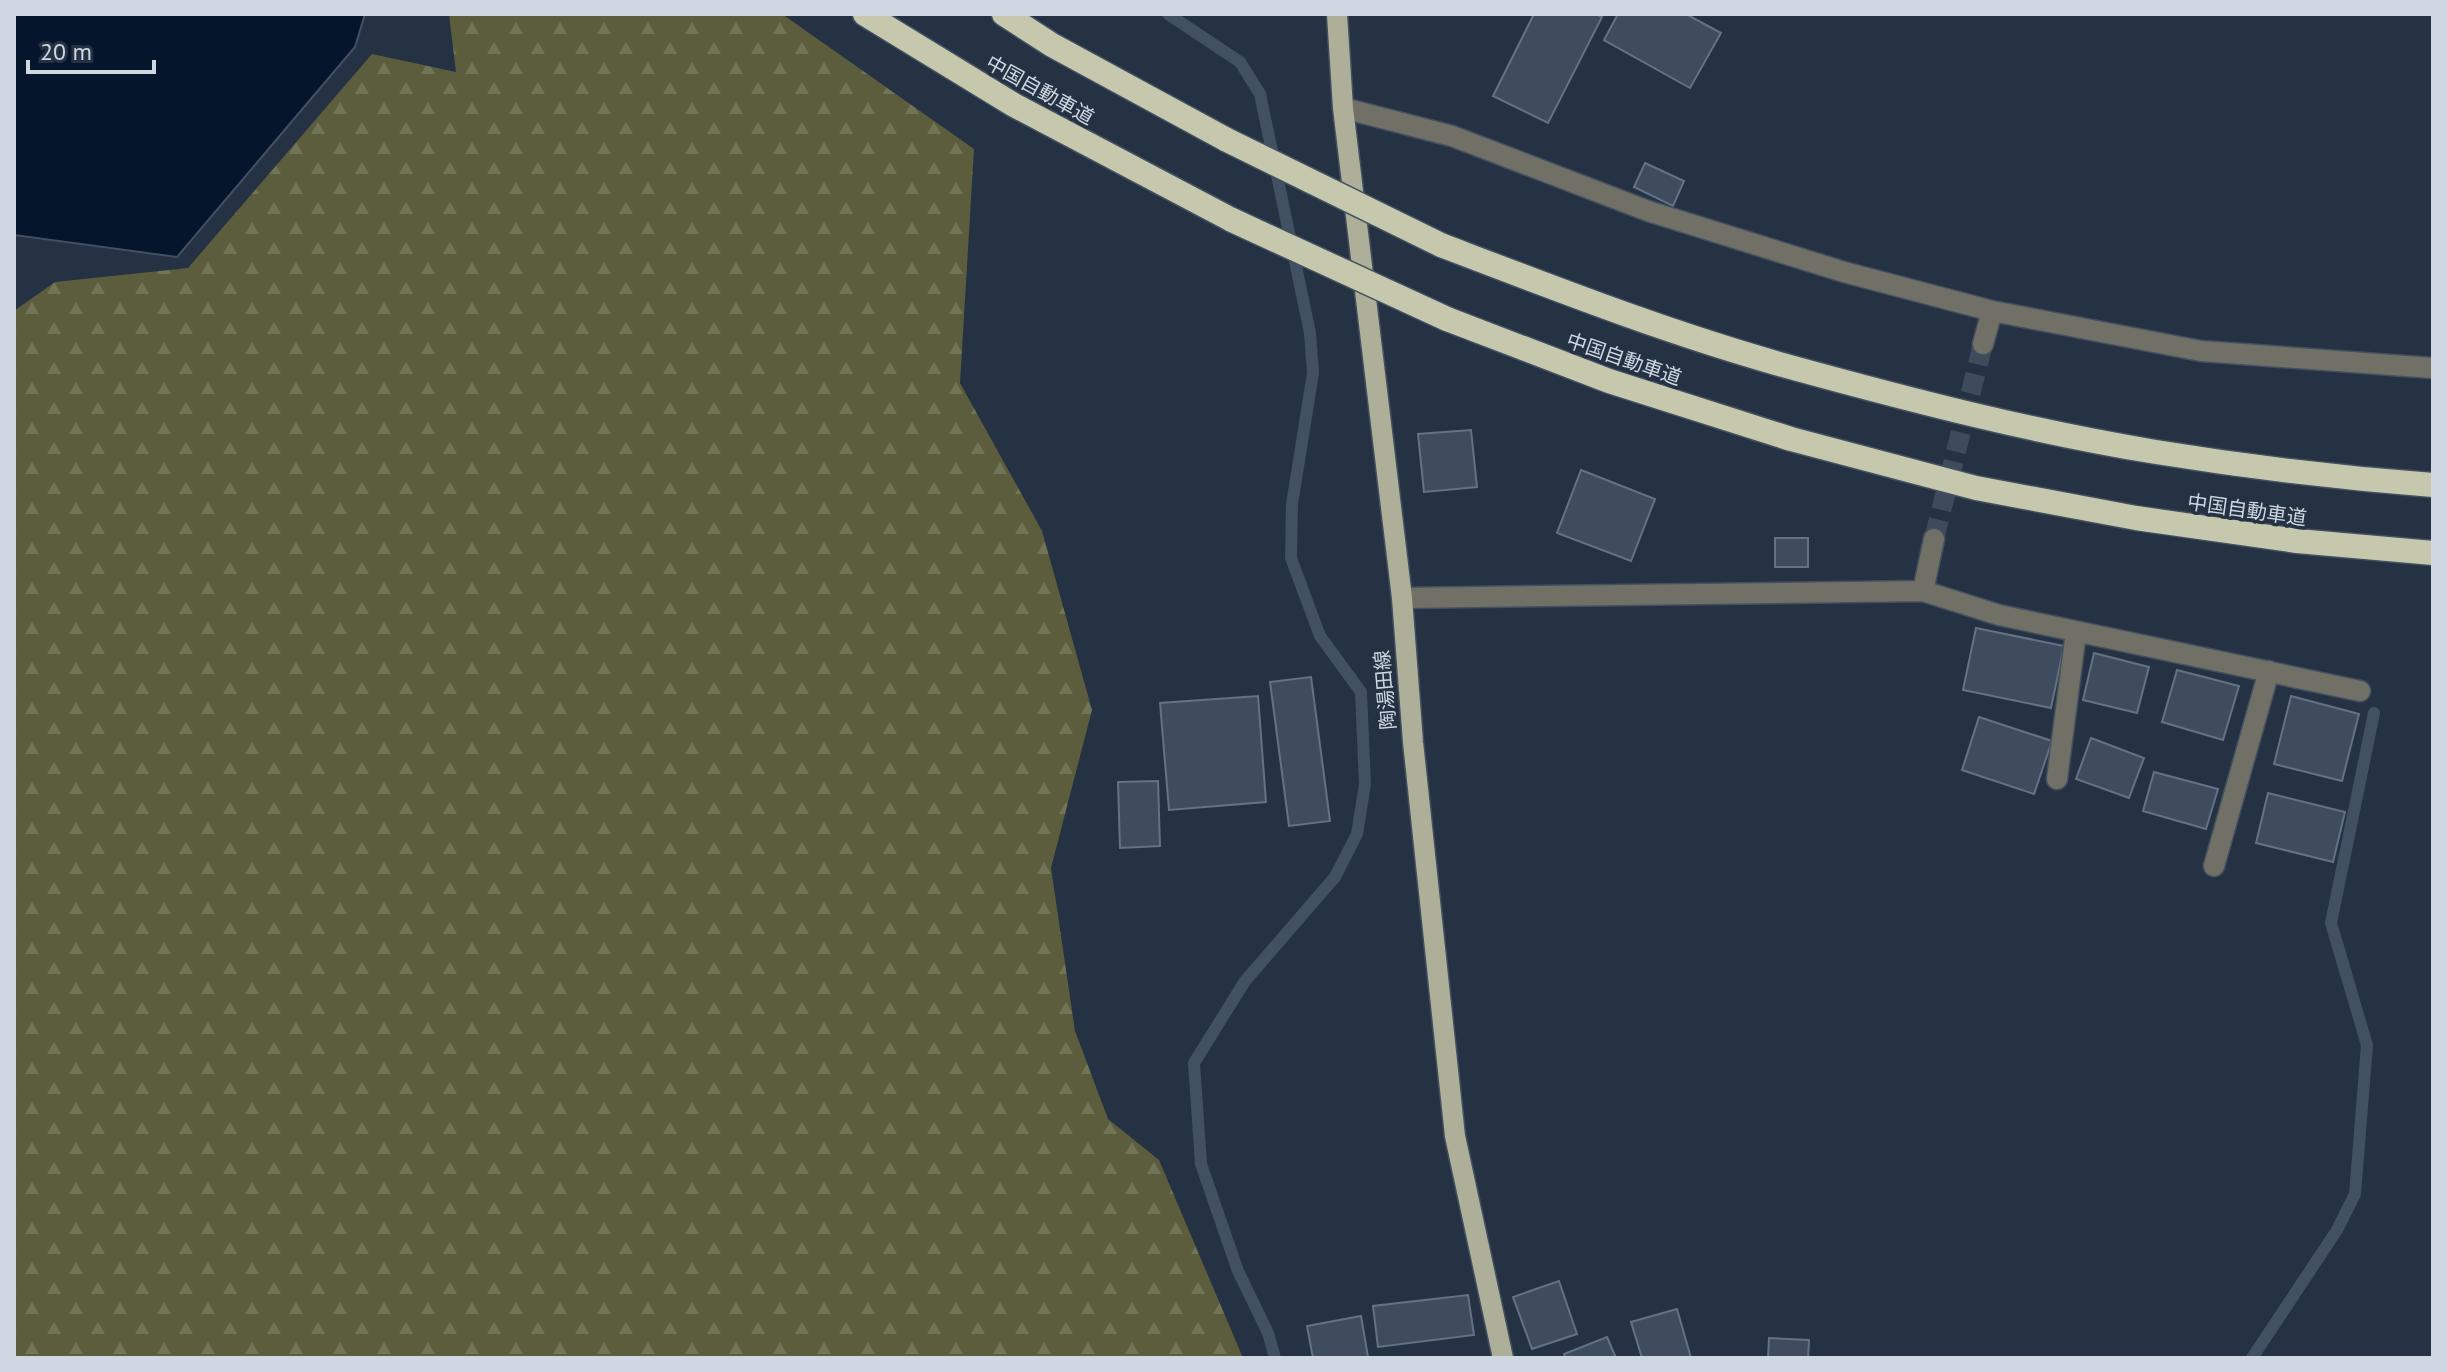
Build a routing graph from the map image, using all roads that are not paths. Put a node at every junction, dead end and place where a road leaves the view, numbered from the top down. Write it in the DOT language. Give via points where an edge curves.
graph roads {
  1 [pos="865,14"];
  2 [pos="1004,14"];
  3 [pos="1337,14"];
  4 [pos="1343,108"];
  5 [pos="1992,311"];
  6 [pos="1983,344"];
  7 [pos="2433,368"];
  8 [pos="2433,485"];
  9 [pos="1934,539"];
  10 [pos="2433,553"];
  11 [pos="1923,591"];
  12 [pos="1402,598"];
  13 [pos="2076,632"];
  14 [pos="2269,671"];
  15 [pos="2360,691"];
  16 [pos="2057,779"];
  17 [pos="2214,866"];
  18 [pos="1503,1358"];
  1 -- 10 [label="highway, 中国自動車道, bridge" via="1014,105 1232,220 1447,319 1609,381 1791,439 1976,488 2282,539"];
  2 -- 8 [label="highway, 中国自動車道, bridge" via="1227,140 1441,245 1618,313 1774,362 1986,417 2156,452"];
  3 -- 4 [label="main road, 陶湯田線"];
  4 -- 5 [label="street" via="1452,136 1663,215 1844,272"];
  4 -- 12 [label="main road, 陶湯田線"];
  5 -- 6 [label="street"];
  5 -- 7 [label="street" via="2201,351"];
  9 -- 11 [label="street"];
  11 -- 12 [label="street"];
  11 -- 13 [label="street"];
  12 -- 18 [label="main road, 陶湯田線" via="1455,1136"];
  13 -- 14 [label="street"];
  13 -- 16 [label="street"];
  14 -- 15 [label="street"];
  14 -- 17 [label="street"];
}
